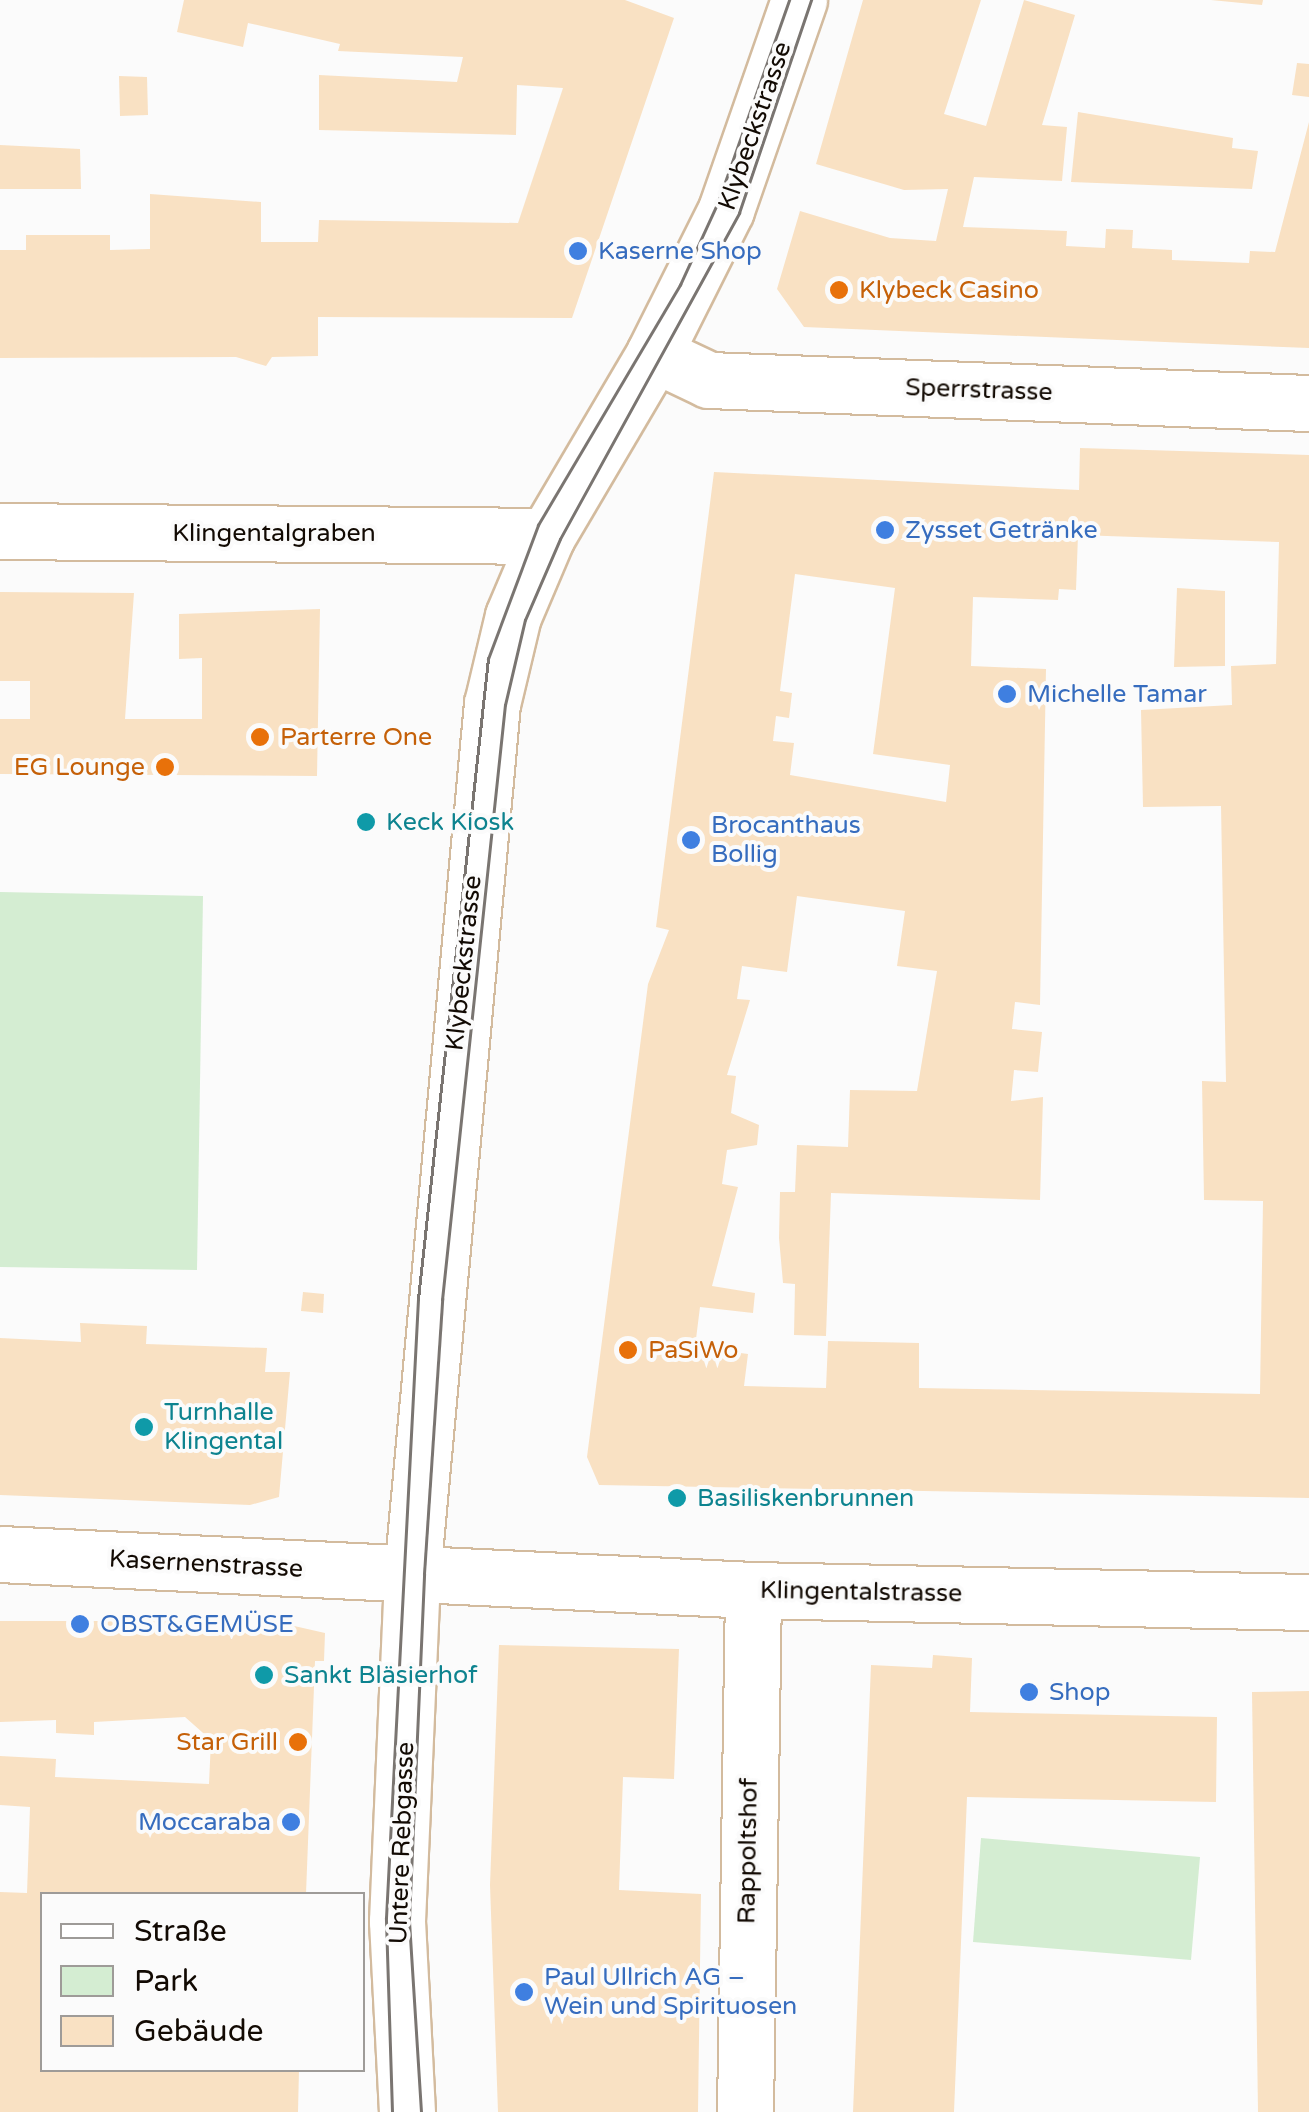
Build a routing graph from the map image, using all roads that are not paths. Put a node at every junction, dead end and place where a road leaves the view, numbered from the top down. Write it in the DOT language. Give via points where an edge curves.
graph roads {
  1 [pos="799,0"];
  2 [pos="654,354"];
  3 [pos="1309,403"];
  4 [pos="0,532"];
  5 [pos="547,536"];
  6 [pos="0,1554"];
  7 [pos="412,1574"];
  8 [pos="753,1590"];
  9 [pos="1309,1602"];
  10 [pos="407,2112"];
  11 [pos="746,2112"];
  1 -- 2 [label="street, Klybeckstrasse" via="726,210"];
  2 -- 3 [label="street, Sperrstrasse" via="709,380"];
  2 -- 5 [label="street, Klybeckstrasse"];
  4 -- 5 [label="street, Klingentalgraben"];
  5 -- 7 [label="street, Klybeckstrasse" via="513,616 492,704"];
  6 -- 7 [label="street, Kasernenstrasse"];
  7 -- 8 [label="street, Klingentalstrasse"];
  7 -- 10 [label="street, Untere Rebgasse" via="397,1920"];
  8 -- 9 [label="street, Klingentalstrasse"];
  8 -- 11 [label="street, Rappoltshof"];
}
